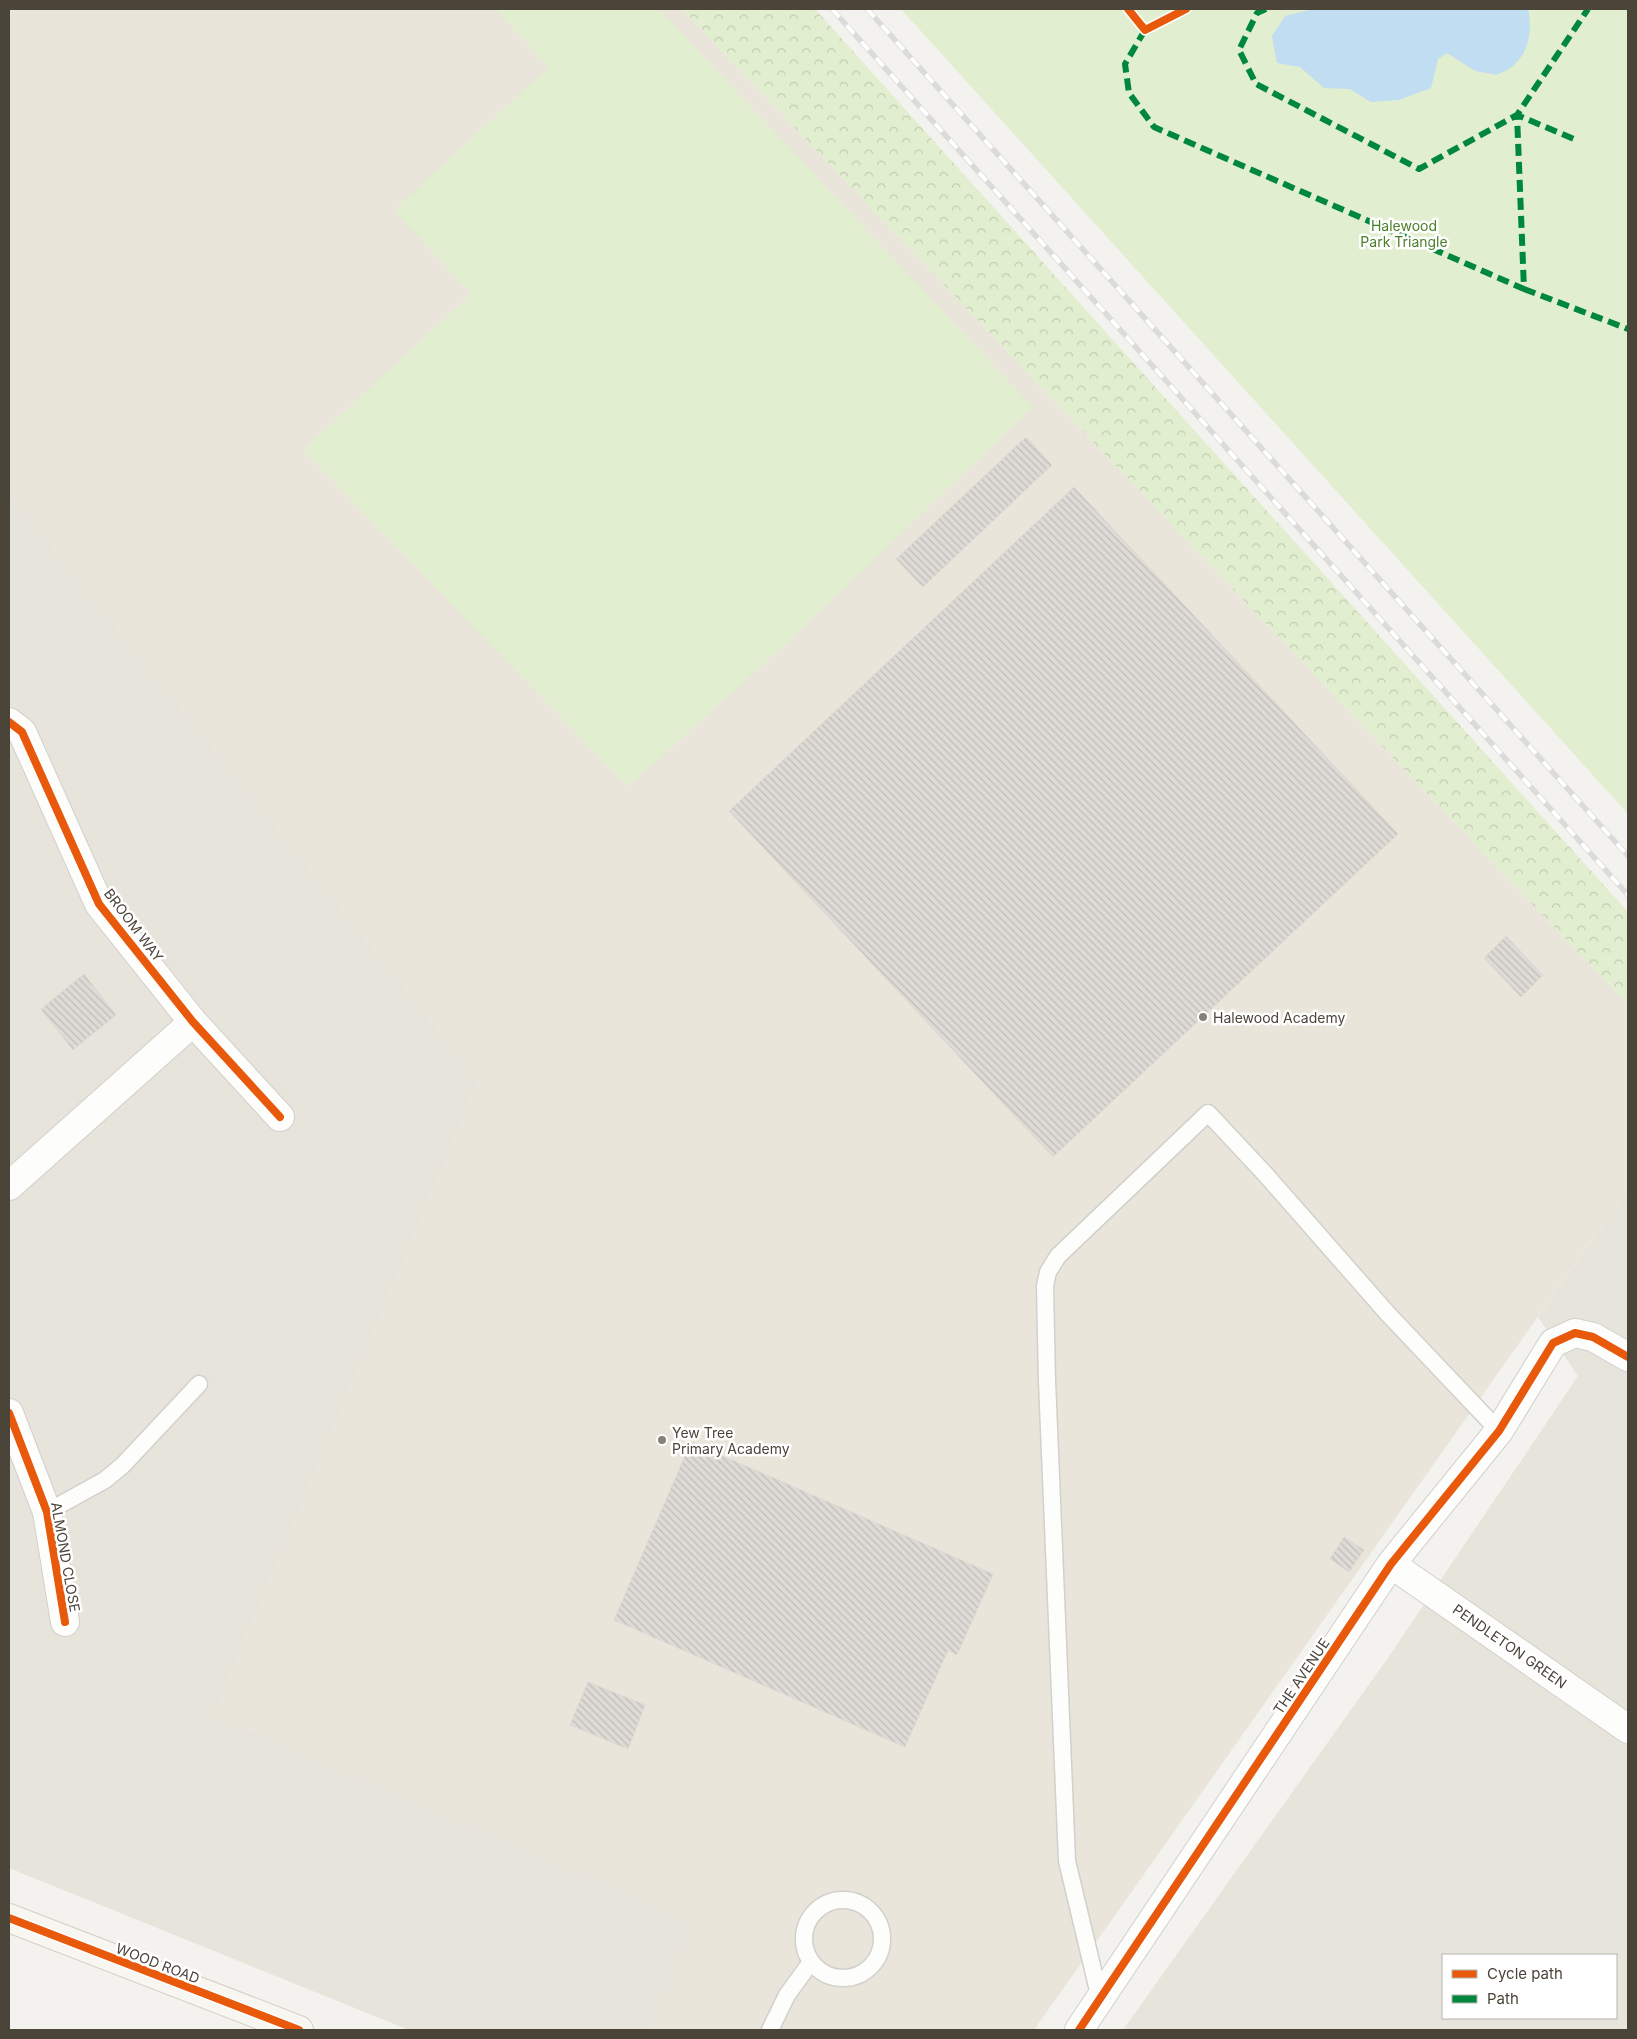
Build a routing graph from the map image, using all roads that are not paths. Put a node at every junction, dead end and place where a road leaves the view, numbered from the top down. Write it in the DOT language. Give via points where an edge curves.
graph roads {
  1 [pos="9,722"];
  2 [pos="193,1022"];
  3 [pos="280,1117"];
  4 [pos="9,1186"];
  5 [pos="1628,1357"];
  6 [pos="198,1384"];
  7 [pos="9,1413"];
  8 [pos="1499,1431"];
  9 [pos="47,1512"];
  10 [pos="1391,1564"];
  11 [pos="65,1622"];
  12 [pos="1628,1728"];
  13 [pos="9,1918"];
  14 [pos="811,1962"];
  15 [pos="1100,1999"];
  16 [pos="299,2030"];
  17 [pos="770,2030"];
  18 [pos="1079,2030"];
  1 -- 2 [label="street, BROOM WAY" via="22,732 99,904"];
  2 -- 3 [label="street, BROOM WAY"];
  2 -- 4 [label="street"];
  5 -- 8 [label="street, THE AVENUE" via="1594,1336 1575,1333 1553,1343"];
  6 -- 9 [label="lane" via="123,1465 105,1480"];
  7 -- 9 [label="street, ALMOND CLOSE"];
  8 -- 10 [label="street, THE AVENUE"];
  8 -- 15 [label="lane" via="1388,1314 1208,1113 1058,1256 1048,1272 1045,1286 1046,1362 1067,1861"];
  9 -- 11 [label="street, ALMOND CLOSE"];
  10 -- 12 [label="street, PENDLETON GREEN"];
  10 -- 15 [label="street, THE AVENUE"];
  13 -- 16 [label="street, WOOD ROAD"];
  14 -- 14 [label="lane" via="804,1946 805,1930 812,1915 822,1906 836,1900 849,1900 873,1914 880,1926 882,1941 878,1956 869,1968 856,1976 840,1978 824,1973"];
  14 -- 17 [label="lane" via="787,1994"];
  15 -- 18 [label="street, THE AVENUE"];
}
